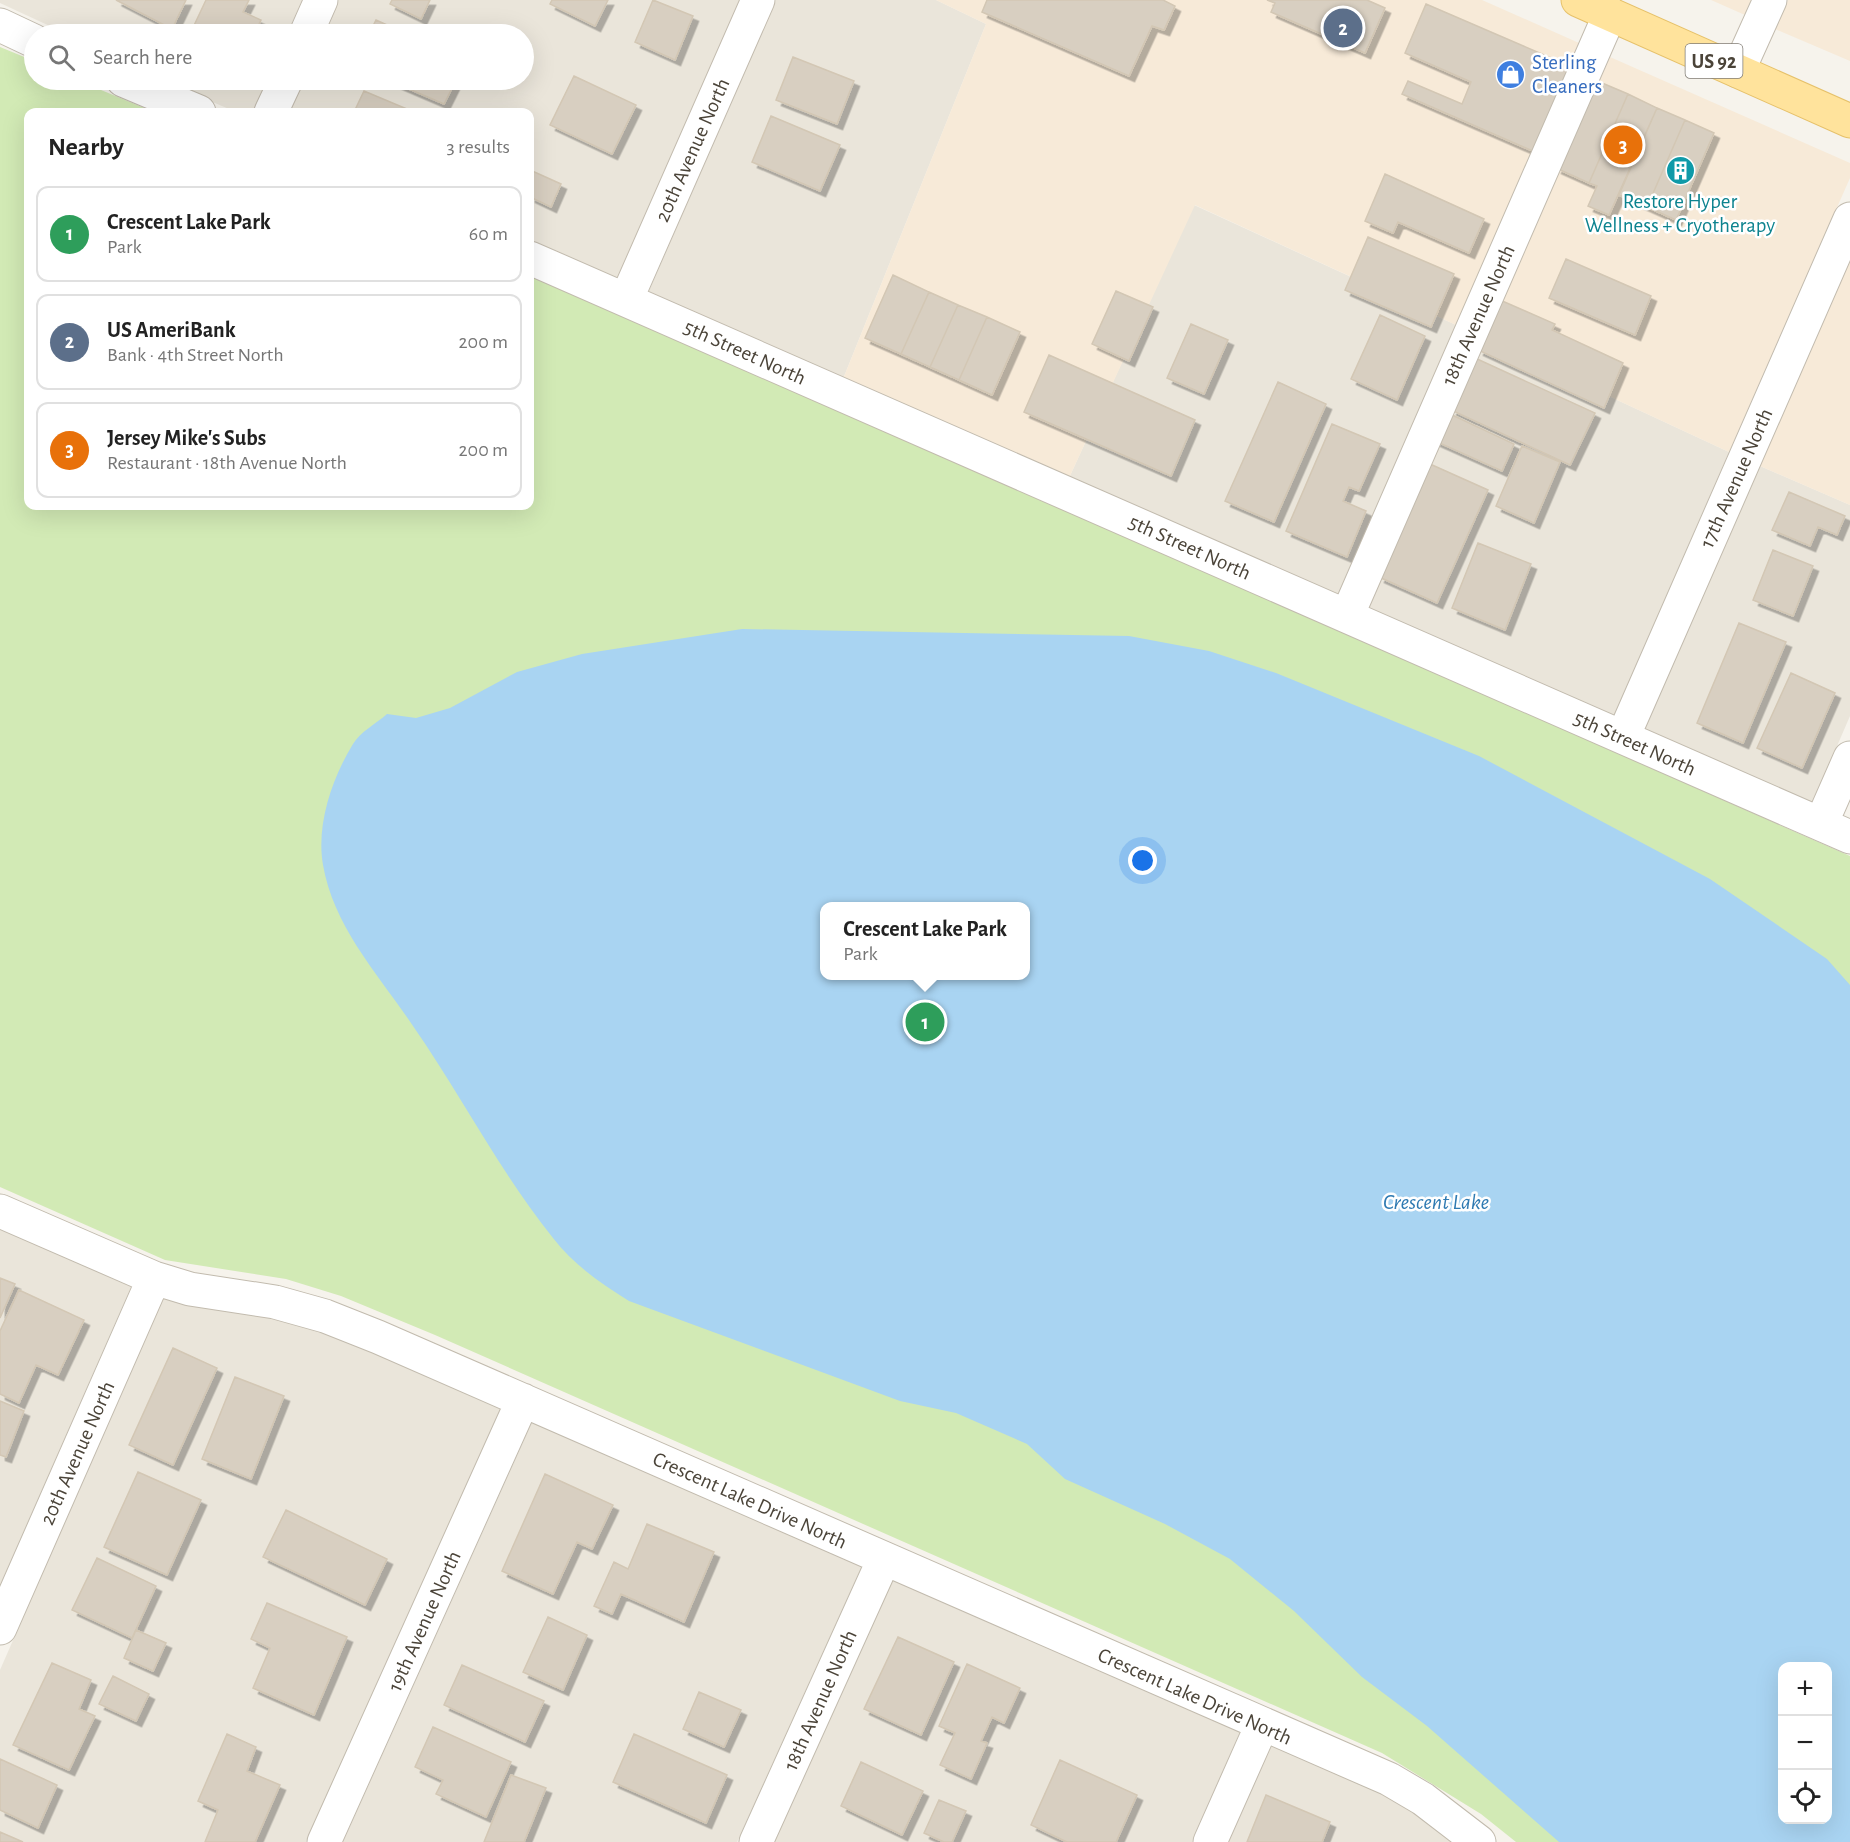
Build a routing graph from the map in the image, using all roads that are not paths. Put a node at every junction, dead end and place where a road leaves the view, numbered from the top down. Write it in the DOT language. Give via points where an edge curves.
graph roads {
  1 [pos="321,0"];
  2 [pos="758,0"];
  3 [pos="1578,0"];
  4 [pos="1770,0"];
  5 [pos="1610,14"];
  6 [pos="310,24"];
  7 [pos="0,25"];
  8 [pos="24,36"];
  9 [pos="1738,71"];
  10 [pos="147,90"];
  11 [pos="281,90"];
  12 [pos="190,108"];
  13 [pos="273,108"];
  14 [pos="1850,121"];
  15 [pos="1850,219"];
  16 [pos="534,260"];
  17 [pos="626,300"];
  18 [pos="1347,616"];
  19 [pos="1623,737"];
  20 [pos="1850,758"];
  21 [pos="1835,830"];
  22 [pos="0,1211"];
  23 [pos="154,1278"];
  24 [pos="523,1400"];
  25 [pos="884,1558"];
  26 [pos="0,1628"];
  27 [pos="1262,1725"];
  28 [pos="324,1842"];
  29 [pos="756,1842"];
  30 [pos="1210,1842"];
  31 [pos="1479,1842"];
  1 -- 6 [label="street"];
  2 -- 17 [label="street, 20th Avenue North"];
  3 -- 5 [label="main road, US 92"];
  4 -- 9 [label="street"];
  5 -- 9 [label="main road, US 92"];
  5 -- 18 [label="street, 18th Avenue North"];
  7 -- 8 [label="street"];
  9 -- 14 [label="main road, US 92"];
  10 -- 12 [label="street"];
  11 -- 13 [label="street"];
  15 -- 19 [label="street, 17th Avenue North"];
  16 -- 17 [label="street, 5th Street North"];
  17 -- 18 [label="street, 5th Street North"];
  18 -- 19 [label="street, 5th Street North"];
  19 -- 21 [label="street, 5th Street North"];
  20 -- 21 [label="street"];
  22 -- 23 [label="street, Crescent Lake Drive North"];
  23 -- 24 [label="street, Crescent Lake Drive North" via="325,1316"];
  23 -- 26 [label="street, 20th Avenue North"];
  24 -- 25 [label="street, Crescent Lake Drive North"];
  24 -- 28 [label="street, 19th Avenue North"];
  25 -- 27 [label="street, Crescent Lake Drive North"];
  25 -- 29 [label="street, 18th Avenue North"];
  27 -- 30 [label="street"];
  27 -- 31 [label="street, Crescent Lake Drive North" via="1389,1779 1423,1799"];
}
